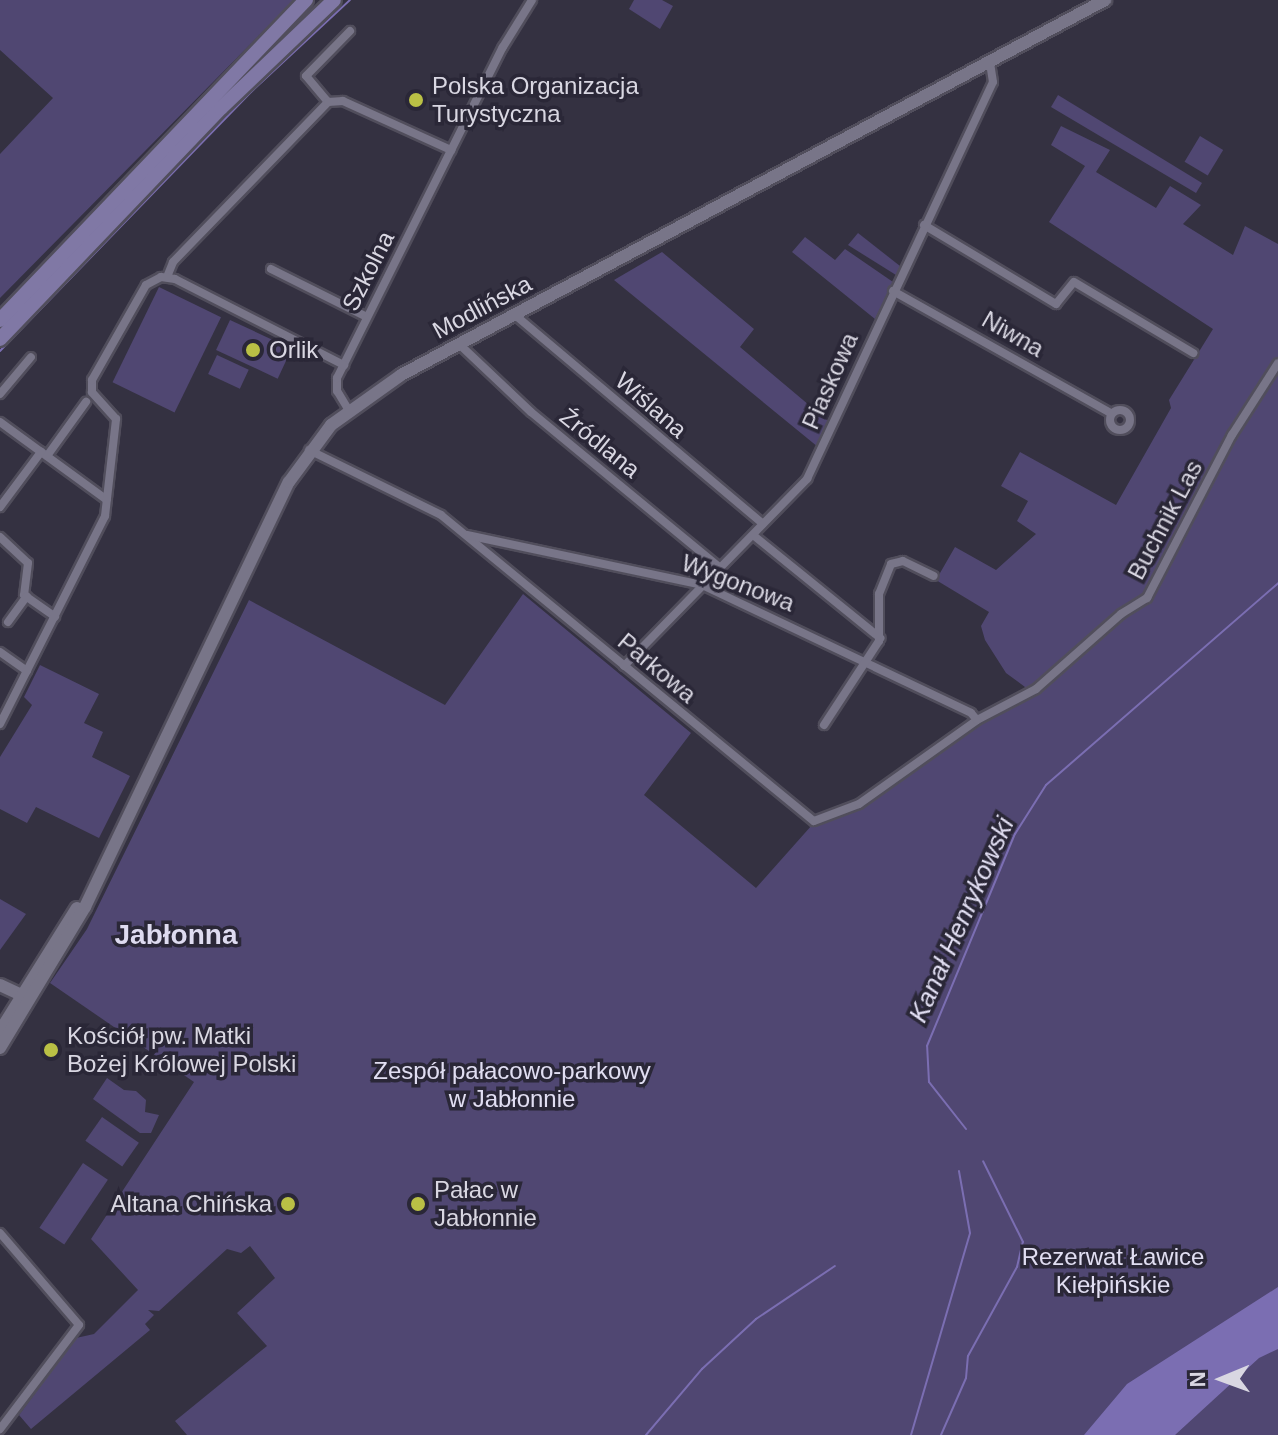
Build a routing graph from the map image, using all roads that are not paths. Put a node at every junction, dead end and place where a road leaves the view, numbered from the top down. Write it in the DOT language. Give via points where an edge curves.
graph roads {
  1 [pos="306,0"];
  2 [pos="334,0"];
  3 [pos="532,0"];
  4 [pos="1105,0"];
  5 [pos="350,31"];
  6 [pos="990,62"];
  7 [pos="328,102"];
  8 [pos="451,150"];
  9 [pos="924,225"];
  10 [pos="271,269"];
  11 [pos="167,277"];
  12 [pos="893,291"];
  13 [pos="515,315"];
  14 [pos="367,317"];
  15 [pos="0,320"];
  16 [pos="0,339"];
  17 [pos="459,344"];
  18 [pos="1193,353"];
  19 [pos="31,357"];
  20 [pos="1278,363"];
  21 [pos="344,365"];
  22 [pos="0,394"];
  23 [pos="86,402"];
  24 [pos="348,409"];
  25 [pos="1112,414"];
  26 [pos="0,422"];
  27 [pos="308,450"];
  28 [pos="44,454"];
  29 [pos="107,500"];
  30 [pos="0,507"];
  31 [pos="763,524"];
  32 [pos="466,535"];
  33 [pos="753,535"];
  34 [pos="0,537"];
  35 [pos="719,567"];
  36 [pos="934,576"];
  37 [pos="702,585"];
  38 [pos="27,596"];
  39 [pos="55,617"];
  40 [pos="8,622"];
  41 [pos="880,638"];
  42 [pos="0,652"];
  43 [pos="867,663"];
  44 [pos="624,666"];
  45 [pos="27,671"];
  46 [pos="977,720"];
  47 [pos="0,724"];
  48 [pos="824,725"];
  49 [pos="101,872"];
  50 [pos="0,985"];
  51 [pos="21,995"];
  52 [pos="0,1005"];
  53 [pos="18,1011"];
  54 [pos="0,1031"];
  55 [pos="0,1048"];
  56 [pos="0,1233"];
  57 [pos="0,1410"];
  58 [pos="9,1416"];
  59 [pos="0,1429"];
  1 -- 15 [label="main road"];
  2 -- 16 [label="main road" via="221,108"];
  3 -- 8 [label="street, Szkolna"];
  4 -- 6 [label="main road, Modlińska"];
  5 -- 7 [label="street" via="306,76"];
  6 -- 9 [label="street, Piaskowa" via="993,82"];
  6 -- 13 [label="main road, Modlińska"];
  7 -- 8 [label="street" via="347,102"];
  7 -- 11 [label="street" via="173,262"];
  8 -- 14 [label="street, Szkolna"];
  9 -- 12 [label="street, Piaskowa"];
  9 -- 18 [label="street" via="1056,304 1074,282"];
  10 -- 14 [label="street"];
  11 -- 21 [label="street"];
  11 -- 29 [label="street" via="141,290 92,380 92,392 112,408 116,422"];
  12 -- 25 [label="street, Niwna"];
  12 -- 31 [label="street, Piaskowa" via="813,468"];
  13 -- 17 [label="main road, Modlińska"];
  13 -- 31 [label="street, Wiślana"];
  14 -- 21 [label="street, Szkolna"];
  17 -- 24 [label="main road, Modlińska"];
  17 -- 35 [label="street, Źródlana" via="531,412"];
  19 -- 22 [label="street"];
  20 -- 46 [label="street, Buchnik Las" via="1232,435 1147,598 1121,614 1036,689"];
  21 -- 24 [label="street, Szkolna" via="335,385"];
  23 -- 28 [label="street"];
  24 -- 27 [label="main road, Modlińska"];
  26 -- 28 [label="street"];
  27 -- 32 [label="street, Parkowa" via="430,508"];
  27 -- 49 [label="main road, Modlińska"];
  28 -- 29 [label="street"];
  28 -- 30 [label="street"];
  29 -- 39 [label="street" via="104,519"];
  31 -- 33 [label="street, Piaskowa"];
  32 -- 37 [label="street, Wygonowa"];
  32 -- 44 [label="street, Parkowa"];
  33 -- 35 [label="street, Piaskowa"];
  33 -- 41 [label="street"];
  34 -- 38 [label="street" via="28,563 23,589"];
  35 -- 37 [label="street, Piaskowa"];
  36 -- 41 [label="street" via="903,561 891,564 879,594"];
  37 -- 43 [label="street, Wygonowa"];
  37 -- 44 [label="street, Piaskowa"];
  38 -- 39 [label="street"];
  38 -- 40 [label="street"];
  39 -- 45 [label="street"];
  41 -- 43 [label="street"];
  42 -- 45 [label="street"];
  43 -- 46 [label="street, Wygonowa"];
  43 -- 48 [label="street"];
  44 -- 46 [label="street, Parkowa" via="814,821 859,804"];
  45 -- 47 [label="street"];
  49 -- 51 [label="main road, Modlińska"];
  49 -- 53 [label="main road, Modlińska" via="64,946"];
  50 -- 51 [label="main road"];
  51 -- 53 [label="main road, Modlińska"];
  52 -- 53 [label="main road"];
  53 -- 54 [label="main road, Modlińska"];
  53 -- 55 [label="main road, Modlińska"];
  56 -- 58 [label="street" via="79,1325"];
  57 -- 58 [label="street"];
  58 -- 59 [label="street"];
}
